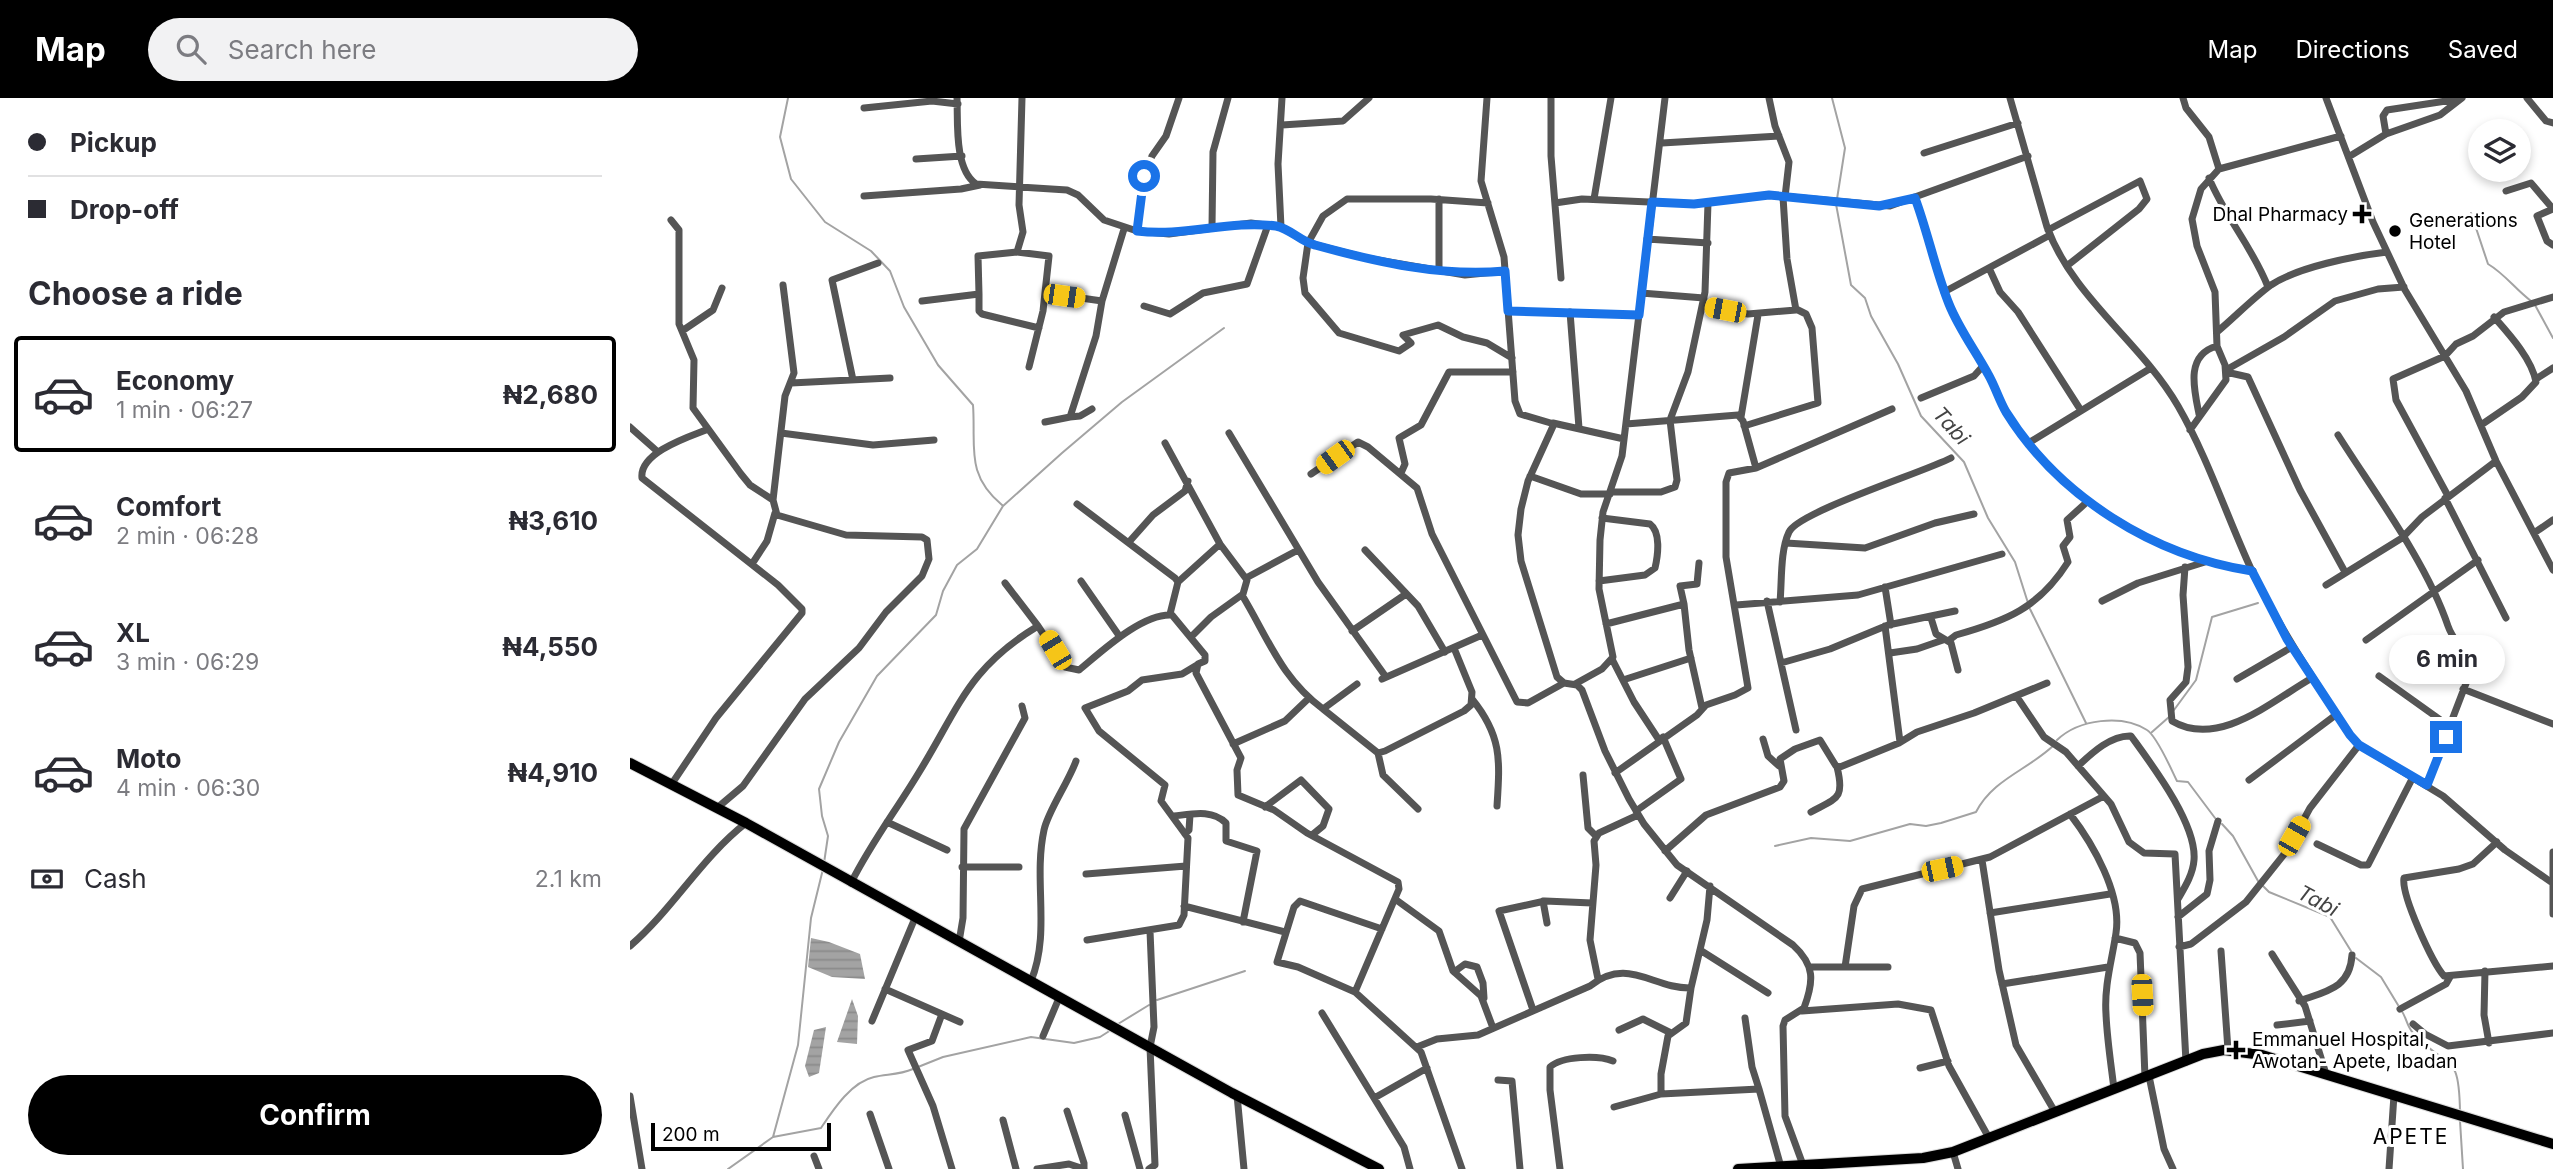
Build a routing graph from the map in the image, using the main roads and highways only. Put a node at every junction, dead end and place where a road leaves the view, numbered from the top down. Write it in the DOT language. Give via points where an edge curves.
graph roads {
  1 [pos="630,763"];
  2 [pos="2553,1144"];
  3 [pos="1857,1166"];
  4 [pos="1379,1169"];
  5 [pos="1738,1169"];
  1 -- 4 [label="main road"];
  2 -- 3 [label="main road" via="2262,1055 2228,1050 2203,1054 1953,1152"];
  3 -- 5 [label="main road"];
}
